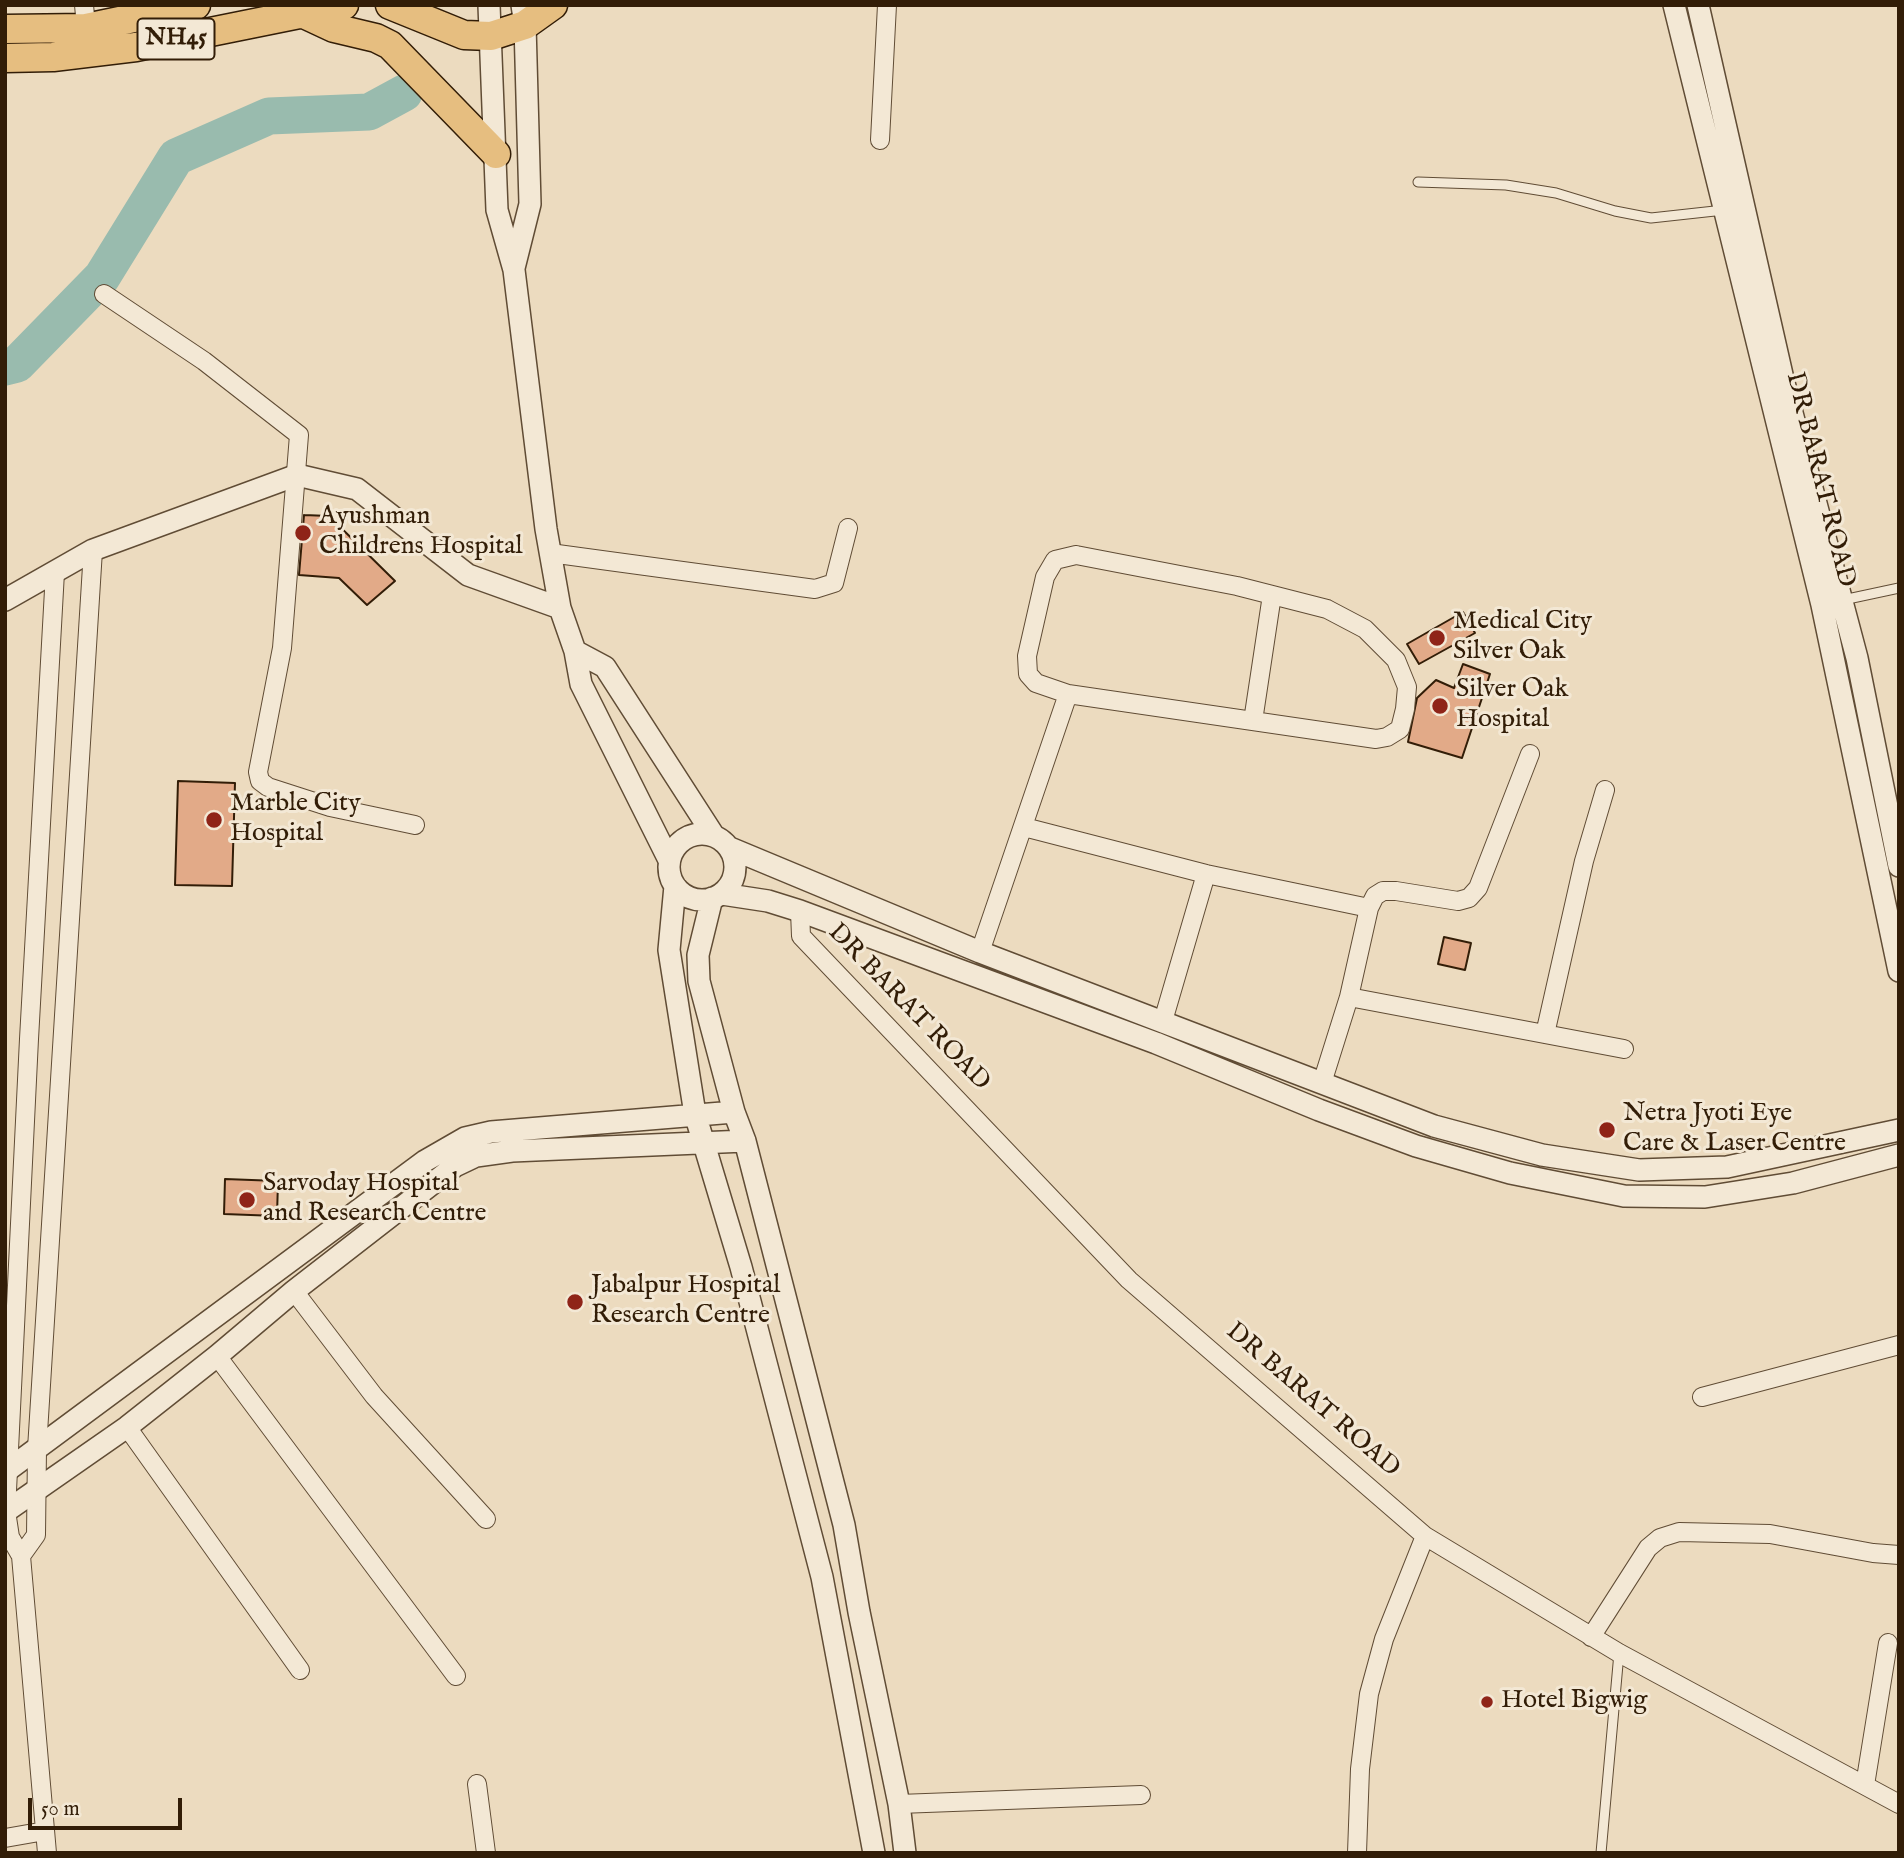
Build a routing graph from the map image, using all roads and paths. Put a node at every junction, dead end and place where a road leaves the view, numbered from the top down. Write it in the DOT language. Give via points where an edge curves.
graph roads {
  1 [pos="195,5"];
  2 [pos="344,5"];
  3 [pos="357,5"];
  4 [pos="380,5"];
  5 [pos="390,5"];
  6 [pos="489,5"];
  7 [pos="553,5"];
  8 [pos="887,5"];
  9 [pos="1674,5"];
  10 [pos="1698,5"];
  11 [pos="304,14"];
  12 [pos="523,15"];
  13 [pos="5,29"];
  14 [pos="86,29"];
  15 [pos="491,36"];
  16 [pos="5,58"];
  17 [pos="880,140"];
  18 [pos="496,154"];
  19 [pos="1418,182"];
  20 [pos="1724,210"];
  21 [pos="514,270"];
  22 [pos="104,295"];
  23 [pos="297,475"];
  24 [pos="848,528"];
  25 [pos="93,550"];
  26 [pos="550,552"];
  27 [pos="55,572"];
  28 [pos="1899,588"];
  29 [pos="1272,594"];
  30 [pos="5,600"];
  31 [pos="1843,600"];
  32 [pos="560,608"];
  33 [pos="575,651"];
  34 [pos="1068,694"];
  35 [pos="1253,721"];
  36 [pos="1530,754"];
  37 [pos="1605,790"];
  38 [pos="415,825"];
  39 [pos="1024,827"];
  40 [pos="1895,839"];
  41 [pos="722,842"];
  42 [pos="669,860"];
  43 [pos="1899,866"];
  44 [pos="1206,874"];
  45 [pos="675,886"];
  46 [pos="717,896"];
  47 [pos="1369,908"];
  48 [pos="800,911"];
  49 [pos="980,952"];
  50 [pos="1899,971"];
  51 [pos="1349,997"];
  52 [pos="1163,1021"];
  53 [pos="1545,1034"];
  54 [pos="1624,1049"];
  55 [pos="1322,1083"];
  56 [pos="734,1112"];
  57 [pos="695,1114"];
  58 [pos="1899,1130"];
  59 [pos="745,1141"];
  60 [pos="705,1144"];
  61 [pos="1899,1155"];
  62 [pos="294,1291"];
  63 [pos="1899,1345"];
  64 [pos="218,1356"];
  65 [pos="1702,1397"];
  66 [pos="127,1427"];
  67 [pos="37,1449"];
  68 [pos="6,1472"];
  69 [pos="36,1492"];
  70 [pos="6,1511"];
  71 [pos="486,1519"];
  72 [pos="1425,1536"];
  73 [pos="1899,1555"];
  74 [pos="21,1556"];
  75 [pos="1591,1637"];
  76 [pos="1888,1643"];
  77 [pos="1619,1653"];
  78 [pos="300,1670"];
  79 [pos="456,1676"];
  80 [pos="477,1784"];
  81 [pos="1865,1786"];
  82 [pos="1141,1795"];
  83 [pos="899,1804"];
  84 [pos="1899,1804"];
  85 [pos="46,1831"];
  86 [pos="5,1838"];
  87 [pos="47,1853"];
  88 [pos="486,1853"];
  89 [pos="874,1853"];
  90 [pos="905,1853"];
  91 [pos="1357,1853"];
  92 [pos="1601,1853"];
  1 -- 14 [label="highway, NH45"];
  2 -- 11 [label="highway, NH45"];
  3 -- 4 [label="highway"];
  5 -- 15 [label="highway" via="464,35"];
  6 -- 15 [label="street"];
  7 -- 12 [label="highway"];
  8 -- 17 [label="street"];
  9 -- 20 [label="street, DR BARAT ROAD"];
  10 -- 31 [label="street, DR BARAT ROAD" via="1783,379"];
  11 -- 14 [label="highway, NH45" via="136,47"];
  11 -- 18 [label="highway" via="390,45"];
  12 -- 15 [label="highway"];
  12 -- 21 [label="street" via="530,204"];
  13 -- 14 [label="highway, NH45"];
  14 -- 16 [label="highway, NH45"];
  15 -- 18 [label="street"];
  18 -- 21 [label="street" via="497,210"];
  19 -- 20 [label="lane" via="1506,185 1651,218"];
  20 -- 50 [label="street, DR BARAT ROAD" via="1822,605"];
  21 -- 26 [label="street"];
  22 -- 23 [label="street" via="204,361 299,435"];
  23 -- 25 [label="street"];
  23 -- 32 [label="street" via="357,489 468,575"];
  23 -- 38 [label="street" via="282,648 260,781 330,807"];
  24 -- 26 [label="street" via="834,583 815,589"];
  25 -- 27 [label="street"];
  25 -- 67 [label="street"];
  26 -- 32 [label="street"];
  27 -- 30 [label="street"];
  27 -- 68 [label="street"];
  28 -- 31 [label="lane"];
  29 -- 34 [label="street" via="1076,555 1055,560 1045,577 1027,656 1028,674 1036,682"];
  29 -- 35 [label="street"];
  29 -- 35 [label="street" via="1327,608 1365,629 1396,660 1407,687 1405,709 1400,729 1376,739"];
  31 -- 40 [label="street, DR BARAT ROAD"];
  32 -- 33 [label="street"];
  33 -- 41 [label="street" via="605,667"];
  33 -- 42 [label="street" via="581,684"];
  34 -- 35 [label="street"];
  34 -- 39 [label="street"];
  36 -- 47 [label="street" via="1478,888 1469,898 1458,901 1383,891"];
  37 -- 53 [label="street"];
  39 -- 44 [label="street"];
  39 -- 49 [label="street"];
  40 -- 43 [label="street, DR BARAT ROAD"];
  41 -- 42 [label="street" via="696,834 686,837"];
  41 -- 46 [label="street" via="735,866 734,876"];
  41 -- 49 [label="street"];
  42 -- 45 [label="street"];
  44 -- 47 [label="street"];
  44 -- 52 [label="street"];
  45 -- 46 [label="street" via="690,898"];
  45 -- 57 [label="street" via="669,950"];
  46 -- 48 [label="street" via="768,901"];
  46 -- 56 [label="street" via="698,955 699,981"];
  47 -- 51 [label="street"];
  48 -- 61 [label="street" via="1156,1043 1416,1146 1510,1173 1624,1196 1705,1197 1793,1183"];
  48 -- 72 [label="street, DR BARAT ROAD" via="801,936 1129,1280"];
  49 -- 52 [label="street"];
  51 -- 53 [label="street"];
  51 -- 55 [label="street"];
  52 -- 55 [label="street"];
  53 -- 54 [label="street"];
  55 -- 58 [label="street" via="1434,1126 1542,1155 1639,1170 1727,1167"];
  56 -- 57 [label="street"];
  56 -- 59 [label="street"];
  57 -- 60 [label="street"];
  57 -- 67 [label="street" via="465,1138 425,1161"];
  59 -- 60 [label="street"];
  59 -- 83 [label="street" via="844,1525"];
  60 -- 62 [label="street" via="476,1156 455,1166"];
  60 -- 89 [label="street" via="822,1577"];
  62 -- 64 [label="street"];
  62 -- 71 [label="street" via="374,1396"];
  63 -- 65 [label="street"];
  64 -- 66 [label="street"];
  64 -- 79 [label="street"];
  66 -- 69 [label="street"];
  66 -- 78 [label="street"];
  67 -- 68 [label="street"];
  67 -- 69 [label="street"];
  68 -- 70 [label="street"];
  69 -- 70 [label="street"];
  69 -- 74 [label="street" via="36,1535"];
  70 -- 74 [label="street" via="10,1537"];
  72 -- 75 [label="street, DR BARAT ROAD"];
  72 -- 91 [label="street" via="1384,1639 1370,1694 1360,1769"];
  73 -- 75 [label="street" via="1770,1534 1679,1532 1648,1548"];
  74 -- 85 [label="street"];
  75 -- 77 [label="street, DR BARAT ROAD"];
  76 -- 81 [label="street"];
  77 -- 81 [label="street, DR BARAT ROAD"];
  77 -- 92 [label="lane"];
  80 -- 88 [label="street"];
  81 -- 84 [label="street, DR BARAT ROAD"];
  82 -- 83 [label="street"];
  83 -- 90 [label="street"];
  85 -- 86 [label="street"];
  85 -- 87 [label="street"];
}
